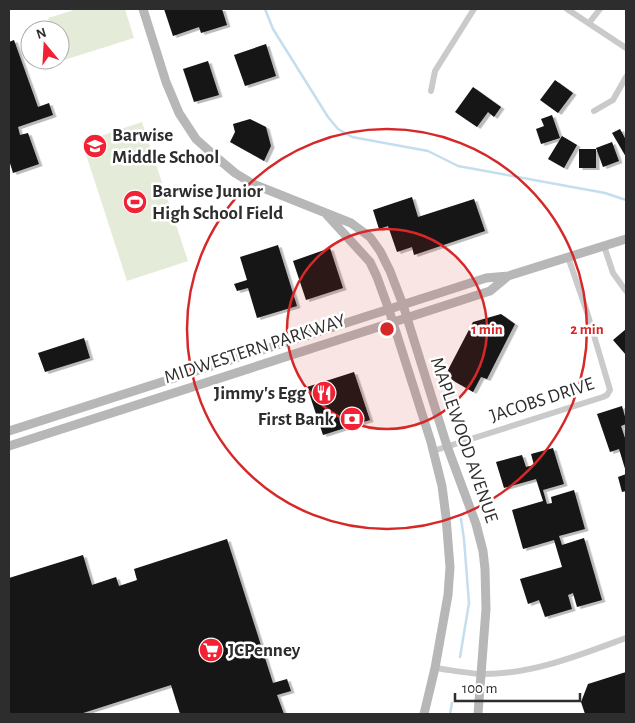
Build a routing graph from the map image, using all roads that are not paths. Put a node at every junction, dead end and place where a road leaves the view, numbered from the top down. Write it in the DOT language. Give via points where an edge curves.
graph roads {
  1 [pos="143,9"];
  2 [pos="474,9"];
  3 [pos="567,9"];
  4 [pos="600,9"];
  5 [pos="589,23"];
  6 [pos="626,48"];
  7 [pos="626,77"];
  8 [pos="431,92"];
  9 [pos="594,112"];
  10 [pos="325,213"];
  11 [pos="626,239"];
  12 [pos="604,246"];
  13 [pos="568,257"];
  14 [pos="508,276"];
  15 [pos="626,291"];
  16 [pos="403,305"];
  17 [pos="389,310"];
  18 [pos="407,318"];
  19 [pos="393,322"];
  20 [pos="202,369"];
  21 [pos="206,382"];
  22 [pos="11,430"];
  23 [pos="13,444"];
  24 [pos="447,446"];
  25 [pos="433,451"];
  26 [pos="626,638"];
  27 [pos="435,668"];
  28 [pos="480,674"];
  29 [pos="424,714"];
  30 [pos="478,714"];
  1 -- 10 [label="street, MAPLEWOOD AVENUE" via="166,82 196,138 229,168 253,184"];
  2 -- 8 [label="street" via="435,70"];
  3 -- 5 [label="street"];
  4 -- 5 [label="street"];
  5 -- 6 [label="street"];
  7 -- 9 [label="street" via="613,100"];
  10 -- 16 [label="street, MAPLEWOOD AVENUE" via="351,223 370,237 380,251"];
  10 -- 17 [label="street, MAPLEWOOD AVENUE" via="370,262"];
  11 -- 12 [label="street, MIDWESTERN PARKWAY"];
  12 -- 13 [label="street, MIDWESTERN PARKWAY"];
  12 -- 15 [label="street" via="613,273"];
  13 -- 14 [label="street, MIDWESTERN PARKWAY"];
  13 -- 24 [label="street, JACOBS DRIVE" via="610,390 607,395"];
  14 -- 16 [label="street, MIDWESTERN PARKWAY" via="486,278"];
  14 -- 18 [label="street, MIDWESTERN PARKWAY" via="490,291"];
  16 -- 17 [label="street, MIDWESTERN PARKWAY"];
  16 -- 18 [label="street, MAPLEWOOD AVENUE"];
  17 -- 19 [label="street, MAPLEWOOD AVENUE"];
  17 -- 20 [label="street, MIDWESTERN PARKWAY"];
  18 -- 19 [label="street, MIDWESTERN PARKWAY"];
  18 -- 24 [label="street, MAPLEWOOD AVENUE"];
  19 -- 21 [label="street, MIDWESTERN PARKWAY"];
  19 -- 25 [label="street, MAPLEWOOD AVENUE"];
  20 -- 21 [label="street"];
  20 -- 22 [label="street, MIDWESTERN PARKWAY"];
  21 -- 23 [label="street, MIDWESTERN PARKWAY"];
  22 -- 23 [label="street"];
  24 -- 25 [label="street, JACOBS DRIVE"];
  24 -- 28 [label="street, MAPLEWOOD AVENUE" via="483,551 487,591"];
  25 -- 27 [label="street, MAPLEWOOD AVENUE" via="442,486 450,567"];
  26 -- 28 [label="street" via="541,666"];
  27 -- 28 [label="street"];
  27 -- 29 [label="street, MAPLEWOOD AVENUE"];
  28 -- 30 [label="street, MAPLEWOOD AVENUE"];
}
